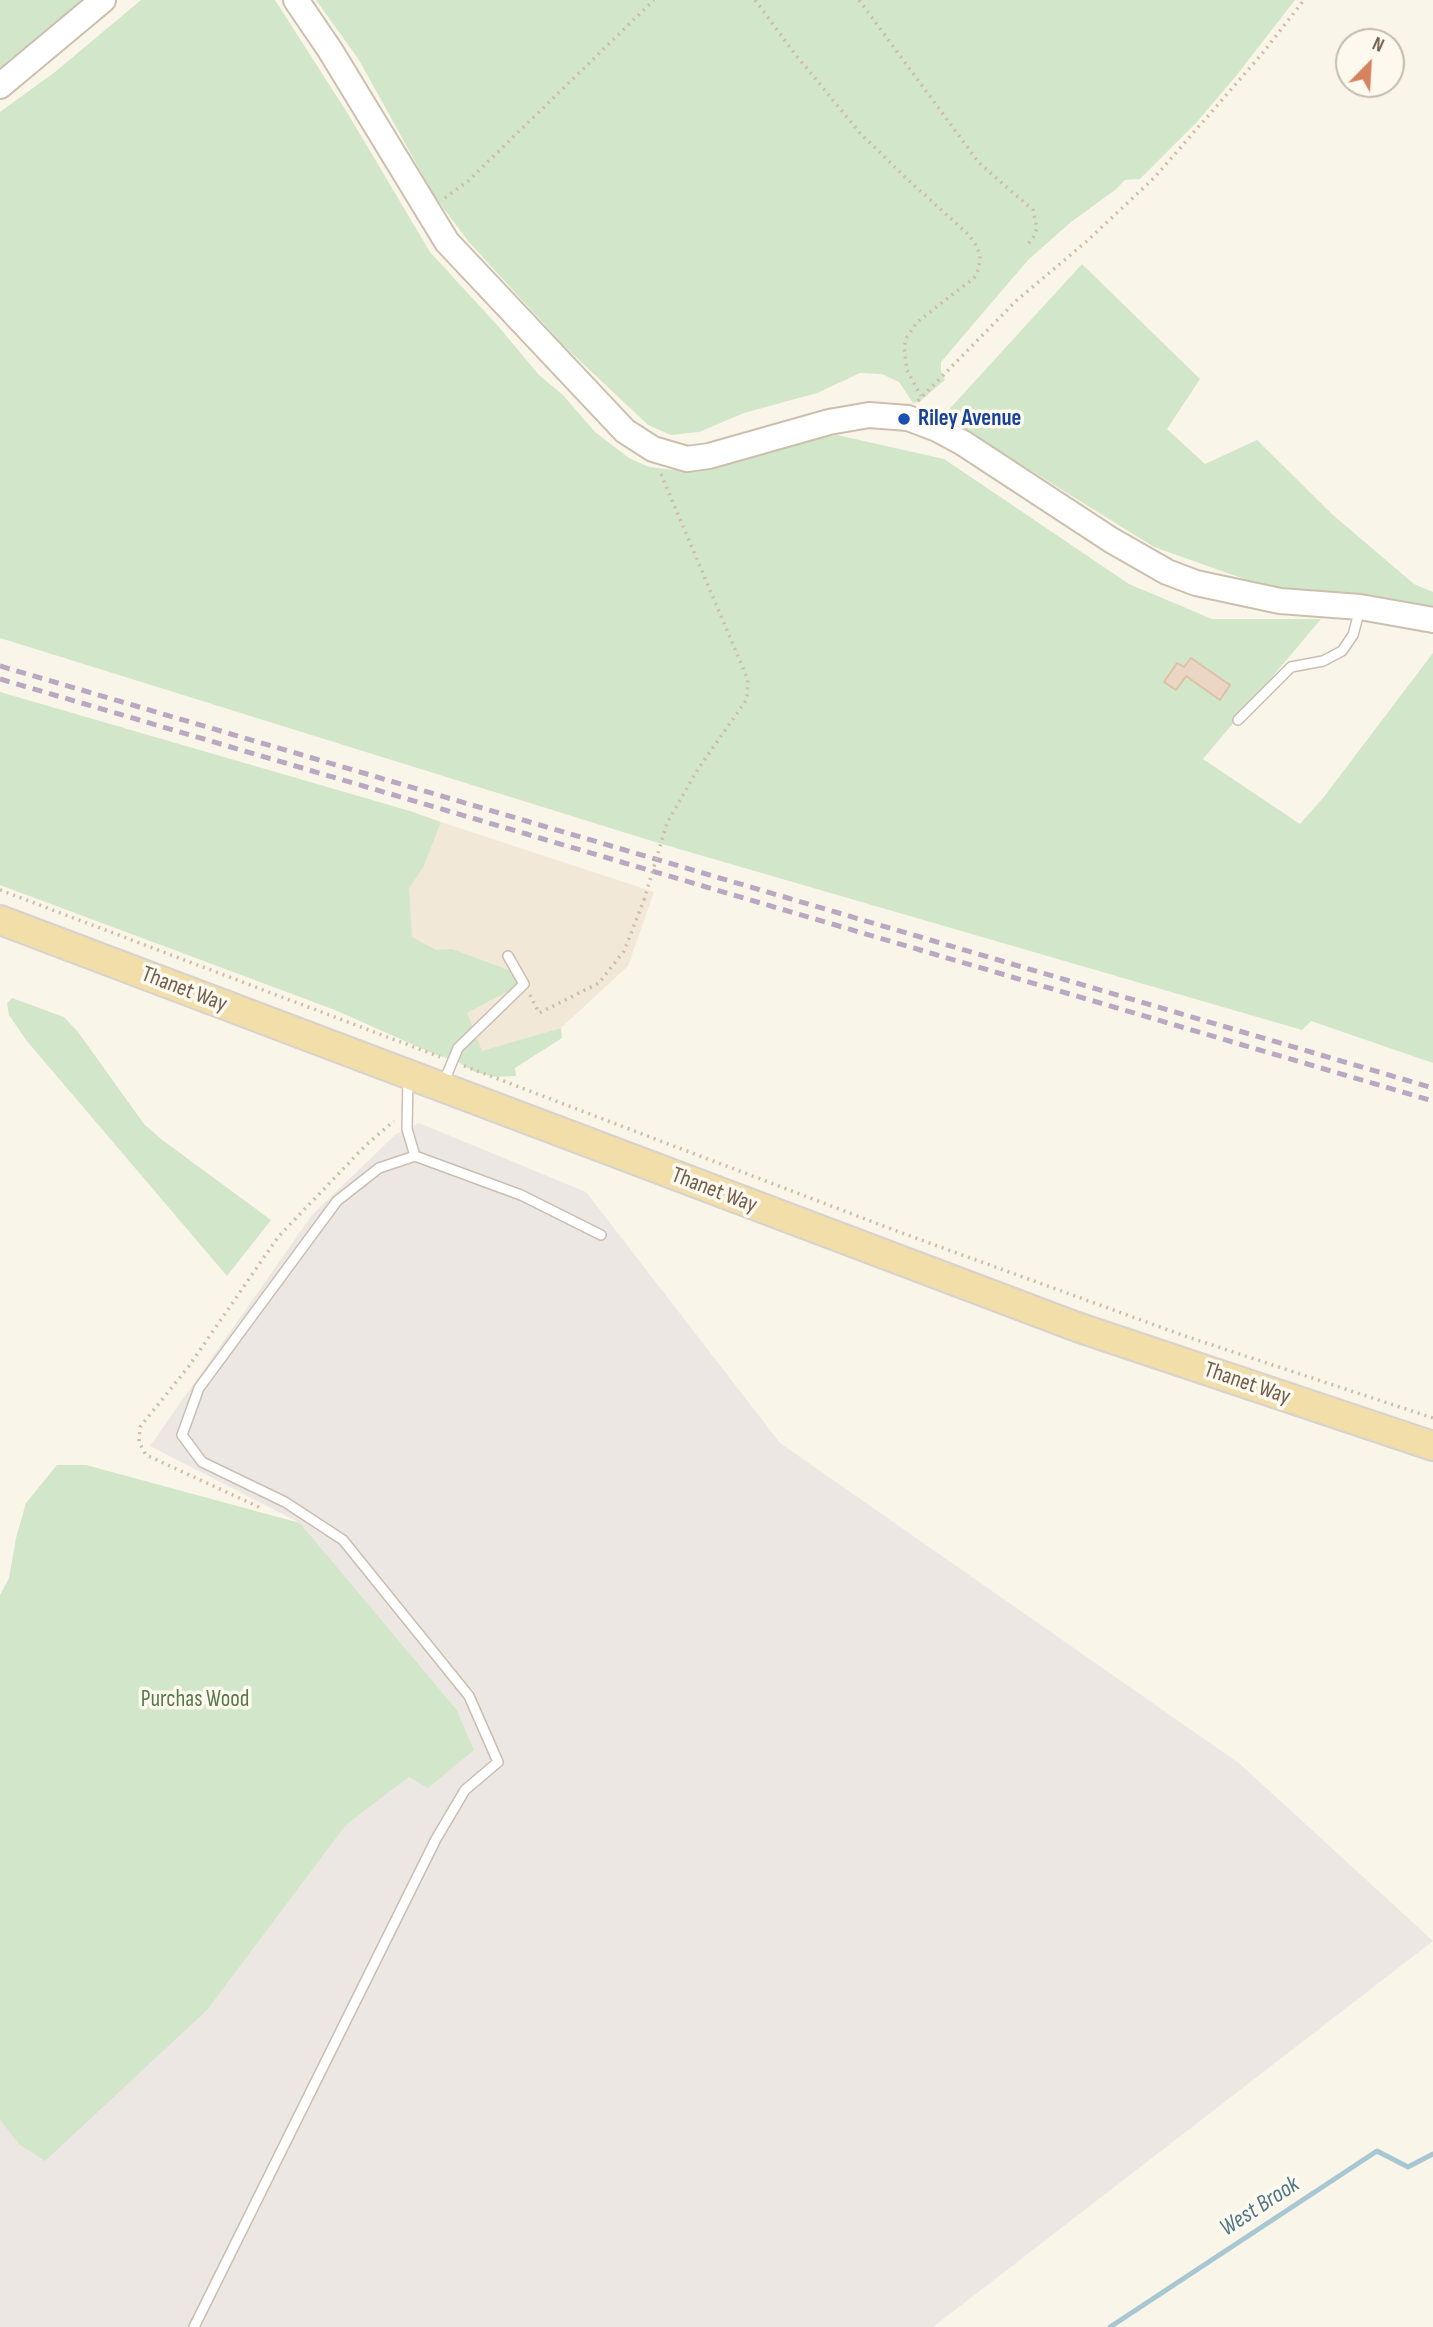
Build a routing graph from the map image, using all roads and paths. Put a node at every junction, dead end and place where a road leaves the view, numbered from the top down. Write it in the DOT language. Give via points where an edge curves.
graph roads {
  1 [pos="103,0"];
  2 [pos="296,0"];
  3 [pos="654,0"];
  4 [pos="755,0"];
  5 [pos="859,0"];
  6 [pos="1304,0"];
  7 [pos="0,86"];
  8 [pos="428,211"];
  9 [pos="1027,245"];
  10 [pos="921,396"];
  11 [pos="908,418"];
  12 [pos="653,449"];
  13 [pos="1360,607"];
  14 [pos="1433,620"];
  15 [pos="1238,720"];
  16 [pos="0,890"];
  17 [pos="0,920"];
  18 [pos="508,956"];
  19 [pos="524,984"];
  20 [pos="453,1062"];
  21 [pos="408,1076"];
  22 [pos="442,1088"];
  23 [pos="415,1156"];
  24 [pos="601,1235"];
  25 [pos="1433,1418"];
  26 [pos="1433,1446"];
  27 [pos="194,2327"];
  1 -- 7 [label="main road"];
  2 -- 8 [label="main road"];
  3 -- 8 [label="path" via="468,181"];
  4 -- 10 [label="path" via="860,133 977,247 979,268 974,278 917,322 907,337 907,370"];
  5 -- 9 [label="path" via="979,163 1033,210 1037,228"];
  6 -- 10 [label="path" via="1154,178 1016,301"];
  8 -- 12 [label="main road" via="447,242 574,378 625,431"];
  10 -- 11 [label="path"];
  11 -- 12 [label="main road" via="869,415 829,422 687,459"];
  11 -- 13 [label="main road" via="963,443 1167,572 1256,596"];
  12 -- 19 [label="path, bridge" via="748,680 747,699 667,822 624,951 598,984 539,1013"];
  13 -- 14 [label="main road"];
  13 -- 15 [label="lane" via="1353,635 1342,651 1323,661 1290,667"];
  16 -- 20 [label="path"];
  17 -- 21 [label="main road, Thanet Way"];
  18 -- 19 [label="lane"];
  19 -- 20 [label="lane" via="458,1048"];
  20 -- 22 [label="lane"];
  20 -- 25 [label="path" via="1185,1336"];
  21 -- 22 [label="main road, Thanet Way"];
  21 -- 23 [label="lane" via="407,1129"];
  22 -- 26 [label="main road, Thanet Way" via="1077,1327"];
  23 -- 24 [label="lane" via="521,1195"];
  23 -- 27 [label="lane" via="379,1168 337,1201 199,1388 182,1436 202,1462 285,1502 343,1540 469,1696 498,1762 465,1790 436,1839"];
}
